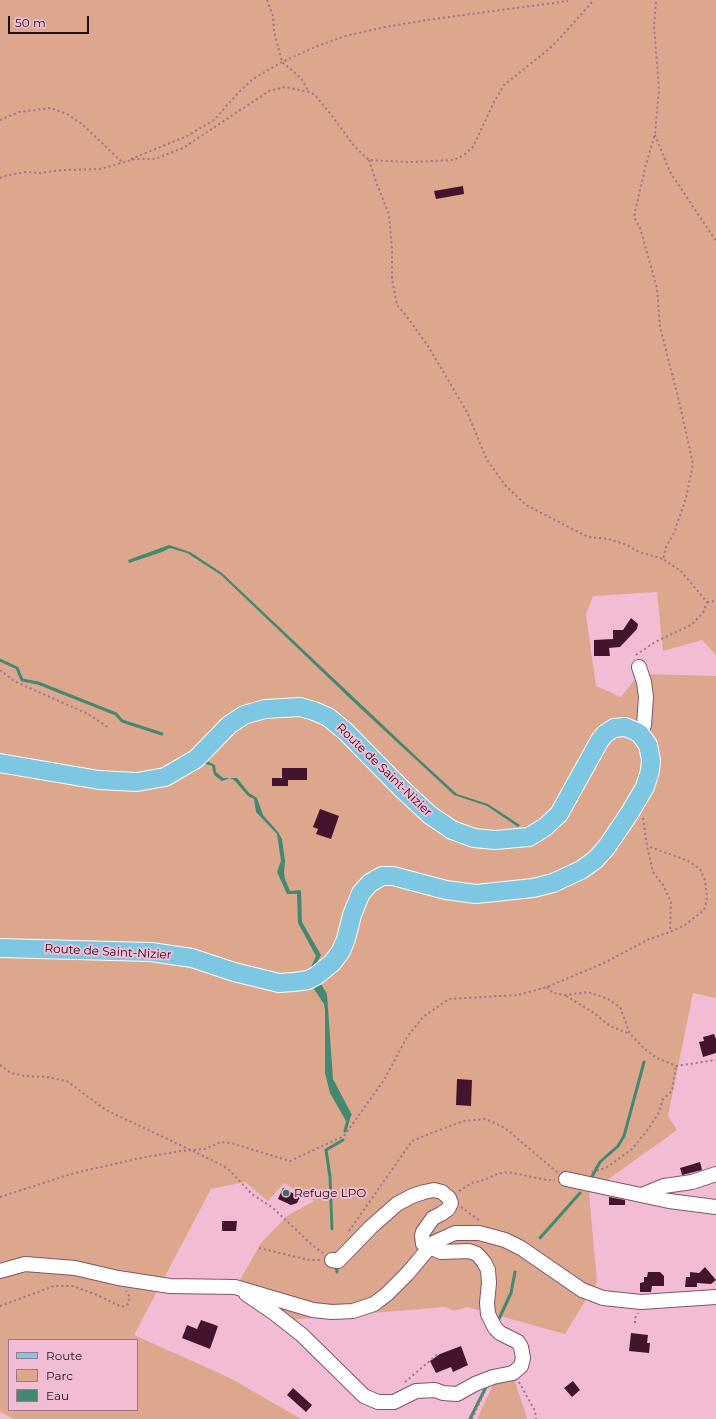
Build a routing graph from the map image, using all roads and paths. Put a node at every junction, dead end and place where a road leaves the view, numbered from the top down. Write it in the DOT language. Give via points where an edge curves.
graph roads {
  1 [pos="267,0"];
  2 [pos="594,0"];
  3 [pos="656,0"];
  4 [pos="568,1"];
  5 [pos="282,62"];
  6 [pos="309,92"];
  7 [pos="0,120"];
  8 [pos="655,134"];
  9 [pos="369,160"];
  10 [pos="122,162"];
  11 [pos="0,178"];
  12 [pos="716,241"];
  13 [pos="663,559"];
  14 [pos="716,601"];
  15 [pos="707,602"];
  16 [pos="637,661"];
  17 [pos="0,670"];
  18 [pos="109,728"];
  19 [pos="640,734"];
  20 [pos="0,763"];
  21 [pos="641,795"];
  22 [pos="647,846"];
  23 [pos="670,932"];
  24 [pos="0,948"];
  25 [pos="547,987"];
  26 [pos="565,995"];
  27 [pos="630,1034"];
  28 [pos="716,1060"];
  29 [pos="0,1065"];
  30 [pos="676,1066"];
  31 [pos="194,1151"];
  32 [pos="588,1173"];
  33 [pos="716,1174"];
  34 [pos="566,1179"];
  35 [pos="642,1195"];
  36 [pos="0,1197"];
  37 [pos="449,1198"];
  38 [pos="716,1206"];
  39 [pos="484,1224"];
  40 [pos="349,1231"];
  41 [pos="260,1248"];
  42 [pos="430,1248"];
  43 [pos="332,1260"];
  44 [pos="0,1271"];
  45 [pos="118,1278"];
  46 [pos="235,1287"];
  47 [pos="716,1297"];
  48 [pos="0,1306"];
  49 [pos="439,1353"];
  50 [pos="513,1373"];
  51 [pos="494,1377"];
  52 [pos="400,1386"];
  53 [pos="472,1419"];
  54 [pos="536,1419"];
  1 -- 5 [label="path" via="273,16"];
  2 -- 9 [label="path" via="553,45 504,85 473,147 464,155 454,160 420,162"];
  3 -- 8 [label="path" via="654,26 659,89"];
  4 -- 5 [label="path" via="365,30 315,47"];
  5 -- 6 [label="path" via="301,78"];
  5 -- 10 [label="path" via="253,79 214,120 187,136"];
  6 -- 9 [label="path" via="315,95 354,147"];
  6 -- 10 [label="path" via="285,87 269,91 183,148 155,159"];
  7 -- 10 [label="path" via="19,112 51,108 67,114 82,124"];
  8 -- 12 [label="path" via="670,172"];
  8 -- 13 [label="path" via="634,217 640,228 657,288 660,327 693,464 686,498"];
  9 -- 13 [label="path" via="389,214 392,279 397,305 428,346 468,412 487,460 505,485 526,505 588,537 609,539"];
  10 -- 11 [label="path" via="100,169 26,172"];
  13 -- 15 [label="path" via="681,571"];
  14 -- 15 [label="path"];
  15 -- 16 [label="path" via="703,613 691,625 655,642"];
  16 -- 19 [label="street" via="646,697 644,725"];
  17 -- 18 [label="path" via="14,681 88,714"];
  19 -- 20 [label="main road, Route de Saint-Nizier" via="625,727 614,728 605,734 559,814 529,837 495,840 474,838 452,830 430,815 328,717 300,708 265,709 244,715 229,725 196,760 164,777 137,782 100,780"];
  19 -- 21 [label="main road, Route de Saint-Nizier" via="648,745 651,760 650,771"];
  21 -- 22 [label="path"];
  21 -- 24 [label="main road, Route de Saint-Nizier" via="606,848 594,860 581,870 553,883 533,888 476,894 446,890 392,876 375,879 357,899 341,951 328,967 308,980 274,982 192,958 151,952"];
  22 -- 23 [label="path" via="653,872 671,902"];
  22 -- 23 [label="path" via="690,862 700,869 705,880 708,898 704,910 685,925"];
  23 -- 25 [label="path" via="649,939 604,963"];
  25 -- 26 [label="path" via="553,993"];
  25 -- 31 [label="path" via="518,995 449,999 423,1017 407,1037 384,1080 344,1136 290,1161 231,1143 221,1142"];
  26 -- 27 [label="path" via="610,1026"];
  26 -- 27 [label="path" via="588,992 606,998 620,1007"];
  27 -- 30 [label="path" via="646,1050"];
  28 -- 30 [label="path"];
  29 -- 31 [label="path" via="11,1073 67,1081 106,1110"];
  30 -- 32 [label="path" via="672,1091 663,1100 658,1114 632,1149 606,1168"];
  31 -- 36 [label="path" via="140,1158 71,1174"];
  31 -- 43 [label="path" via="228,1169 252,1194 273,1208"];
  33 -- 35 [label="street" via="692,1182 664,1186"];
  34 -- 35 [label="street"];
  34 -- 37 [label="path" via="547,1180 508,1172 472,1183"];
  34 -- 40 [label="path" via="496,1123 485,1119 464,1121 412,1141"];
  35 -- 38 [label="street"];
  37 -- 39 [label="path"];
  37 -- 42 [label="street" via="451,1203 448,1209 433,1218 423,1232 422,1244"];
  37 -- 43 [label="street" via="434,1190 412,1196 397,1204 338,1261"];
  41 -- 43 [label="path" via="309,1260"];
  42 -- 46 [label="street" via="387,1294 374,1304 353,1311 312,1310"];
  42 -- 47 [label="street" via="433,1243 456,1233 479,1233 505,1240 521,1248 582,1290 603,1298 641,1302"];
  42 -- 50 [label="street" via="441,1252 469,1251 477,1254 484,1262 488,1270 489,1283 488,1314 495,1328 518,1342 521,1348 523,1358"];
  44 -- 45 [label="street" via="25,1264 75,1268"];
  45 -- 46 [label="street" via="170,1286"];
  45 -- 48 [label="path" via="130,1298 128,1304 122,1307 73,1286 54,1286"];
  46 -- 51 [label="street" via="302,1335 364,1396 378,1402 394,1402 416,1392 435,1390 457,1394"];
  49 -- 52 [label="path"];
  50 -- 51 [label="street"];
  50 -- 54 [label="path"];
  51 -- 53 [label="path"];
}
